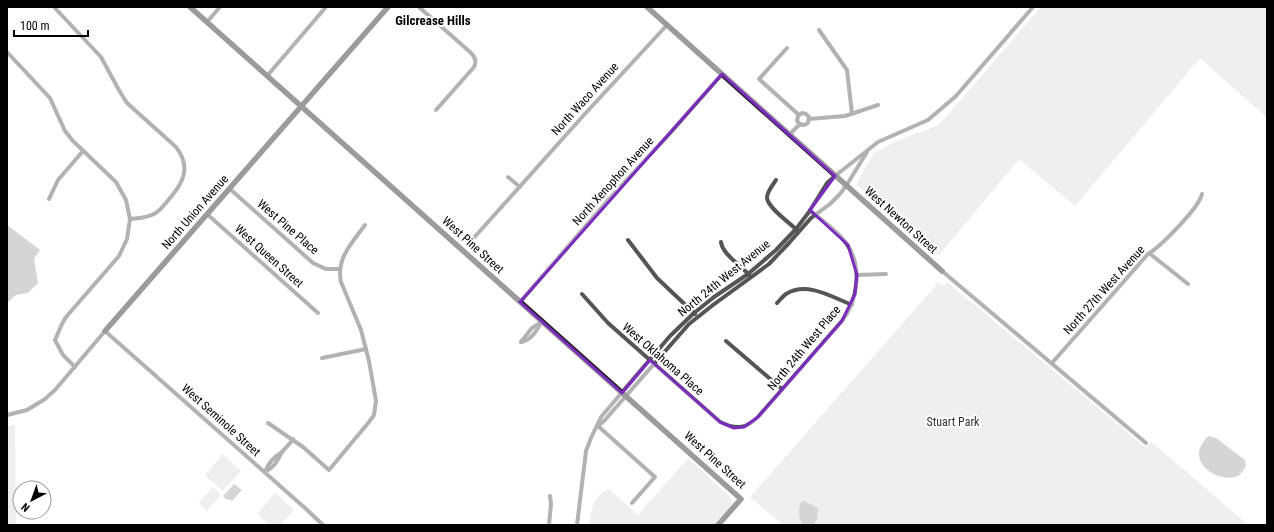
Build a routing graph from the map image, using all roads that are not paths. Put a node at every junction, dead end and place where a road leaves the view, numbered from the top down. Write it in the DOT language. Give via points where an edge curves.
graph roads {
  1 [pos="54,7"];
  2 [pos="190,7"];
  3 [pos="220,7"];
  4 [pos="326,7"];
  5 [pos="388,7"];
  6 [pos="419,7"];
  7 [pos="647,7"];
  8 [pos="1033,7"];
  9 [pos="207,22"];
  10 [pos="667,25"];
  11 [pos="819,30"];
  12 [pos="787,48"];
  13 [pos="7,52"];
  14 [pos="722,74"];
  15 [pos="267,76"];
  16 [pos="878,105"];
  17 [pos="302,107"];
  18 [pos="436,110"];
  19 [pos="852,114"];
  20 [pos="799,115"];
  21 [pos="809,119"];
  22 [pos="800,124"];
  23 [pos="789,135"];
  24 [pos="867,150"];
  25 [pos="83,151"];
  26 [pos="835,176"];
  27 [pos="508,177"];
  28 [pos="776,180"];
  29 [pos="846,186"];
  30 [pos="520,187"];
  31 [pos="230,189"];
  32 [pos="1202,194"];
  33 [pos="48,199"];
  34 [pos="810,210"];
  35 [pos="207,214"];
  36 [pos="815,214"];
  37 [pos="130,219"];
  38 [pos="365,225"];
  39 [pos="798,230"];
  40 [pos="471,240"];
  41 [pos="628,240"];
  42 [pos="721,242"];
  43 [pos="1149,253"];
  44 [pos="340,269"];
  45 [pos="942,271"];
  46 [pos="886,274"];
  47 [pos="857,275"];
  48 [pos="750,276"];
  49 [pos="1188,284"];
  50 [pos="582,294"];
  51 [pos="520,302"];
  52 [pos="777,303"];
  53 [pos="852,305"];
  54 [pos="694,312"];
  55 [pos="318,313"];
  56 [pos="698,317"];
  57 [pos="542,321"];
  58 [pos="105,332"];
  59 [pos="726,341"];
  60 [pos="366,349"];
  61 [pos="322,358"];
  62 [pos="650,360"];
  63 [pos="1052,363"];
  64 [pos="654,364"];
  65 [pos="75,367"];
  66 [pos="782,389"];
  67 [pos="624,394"];
  68 [pos="7,415"];
  69 [pos="268,423"];
  70 [pos="598,426"];
  71 [pos="739,428"];
  72 [pos="293,439"];
  73 [pos="1146,442"];
  74 [pos="265,472"];
  75 [pos="550,496"];
  76 [pos="632,503"];
  77 [pos="323,525"];
  78 [pos="549,525"];
  79 [pos="577,525"];
  80 [pos="718,525"];
  1 -- 37 [label="street" via="101,57 127,103 178,150 184,164 182,182 160,210 148,216"];
  2 -- 9 [label="street, West Pine Street"];
  3 -- 9 [label="street"];
  4 -- 15 [label="street"];
  5 -- 17 [label="street, North Union Avenue"];
  6 -- 18 [label="street" via="470,52 476,62"];
  7 -- 10 [label="street, West Newton Street"];
  8 -- 24 [label="street, North 24th West Avenue" via="961,90 942,108 922,124 878,142"];
  9 -- 15 [label="street, West Pine Street"];
  10 -- 14 [label="street, West Newton Street"];
  10 -- 30 [label="street, North Waco Avenue"];
  11 -- 19 [label="street" via="847,70"];
  12 -- 20 [label="street" via="759,79"];
  13 -- 25 [label="street" via="50,98 67,134"];
  14 -- 23 [label="street, West Newton Street"];
  14 -- 51 [label="street, North Xenophon Avenue"];
  15 -- 17 [label="street, West Pine Street"];
  16 -- 19 [label="street"];
  17 -- 31 [label="street, North Union Avenue"];
  17 -- 51 [label="street, West Pine Street"];
  19 -- 21 [label="street"];
  20 -- 21 [label="street" via="806,114"];
  20 -- 22 [label="street"];
  21 -- 22 [label="street" via="806,124"];
  22 -- 23 [label="street"];
  23 -- 26 [label="street, West Newton Street"];
  24 -- 26 [label="street, North 24th West Avenue"];
  24 -- 29 [label="street, North 24th West Avenue"];
  25 -- 33 [label="street" via="58,180"];
  25 -- 37 [label="street" via="119,186 126,200"];
  26 -- 29 [label="street, West Newton Street"];
  26 -- 34 [label="street, North 24th West Avenue" via="827,183"];
  27 -- 30 [label="street"];
  28 -- 39 [label="street" via="768,194 769,202 774,210"];
  29 -- 36 [label="street, North 24th West Avenue" via="830,204"];
  29 -- 45 [label="street, West Newton Street"];
  30 -- 40 [label="street, North Waco Avenue"];
  31 -- 35 [label="street, North Union Avenue"];
  31 -- 44 [label="street, West Pine Place" via="313,263 326,269"];
  32 -- 43 [label="street, North 27th West Avenue" via="1198,203 1176,228"];
  34 -- 36 [label="street, North 24th West Place"];
  34 -- 39 [label="street, North 24th West Avenue"];
  35 -- 55 [label="street, West Queen Street"];
  35 -- 58 [label="street, North Union Avenue"];
  36 -- 39 [label="street, North 24th West Avenue"];
  36 -- 47 [label="street, North 24th West Place" via="848,245"];
  37 -- 65 [label="street" via="127,239 119,256 66,317 55,340 63,355"];
  38 -- 44 [label="street" via="344,255"];
  39 -- 48 [label="street, North 24th West Avenue" via="776,257"];
  41 -- 54 [label="street" via="657,278"];
  42 -- 48 [label="street" via="725,252"];
  43 -- 49 [label="street"];
  43 -- 63 [label="street, North 27th West Avenue"];
  44 -- 60 [label="street" via="341,282"];
  45 -- 63 [label="street, West Newton Street"];
  46 -- 47 [label="street"];
  47 -- 53 [label="street, North 24th West Place"];
  48 -- 54 [label="street, North 24th West Avenue"];
  48 -- 56 [label="street, North 24th West Avenue"];
  50 -- 62 [label="street, West Oklahoma Place" via="599,315"];
  51 -- 57 [label="street, West Pine Street"];
  52 -- 53 [label="street" via="786,294 804,289 821,292"];
  53 -- 66 [label="street, North 24th West Place" via="842,322"];
  54 -- 56 [label="street"];
  54 -- 62 [label="street, North 24th West Avenue"];
  56 -- 64 [label="street, North 24th West Avenue"];
  57 -- 57 [label="street" via="532,328 522,342 537,331"];
  57 -- 67 [label="street, West Pine Street"];
  58 -- 65 [label="street, North Union Avenue"];
  58 -- 74 [label="street, West Seminole Street"];
  59 -- 66 [label="street"];
  60 -- 61 [label="street"];
  60 -- 72 [label="street" via="376,401 370,422 329,470"];
  62 -- 64 [label="street, West Oklahoma Place"];
  62 -- 67 [label="street, North 24th West Avenue"];
  63 -- 73 [label="street, West Newton Street"];
  64 -- 67 [label="street, North 24th West Avenue"];
  64 -- 71 [label="street, West Oklahoma Place" via="720,422"];
  65 -- 68 [label="street, North Union Avenue" via="55,390 39,403 20,413"];
  66 -- 71 [label="street, North 24th West Place" via="754,422"];
  67 -- 70 [label="street, North 24th West Avenue" via="601,417"];
  67 -- 80 [label="street, West Pine Street" via="741,499"];
  69 -- 72 [label="street"];
  70 -- 76 [label="street" via="655,477"];
  70 -- 79 [label="street, North 24th West Avenue" via="586,451"];
  72 -- 74 [label="street" via="275,456"];
  74 -- 77 [label="street, West Seminole Street"];
  75 -- 78 [label="street"];
}
